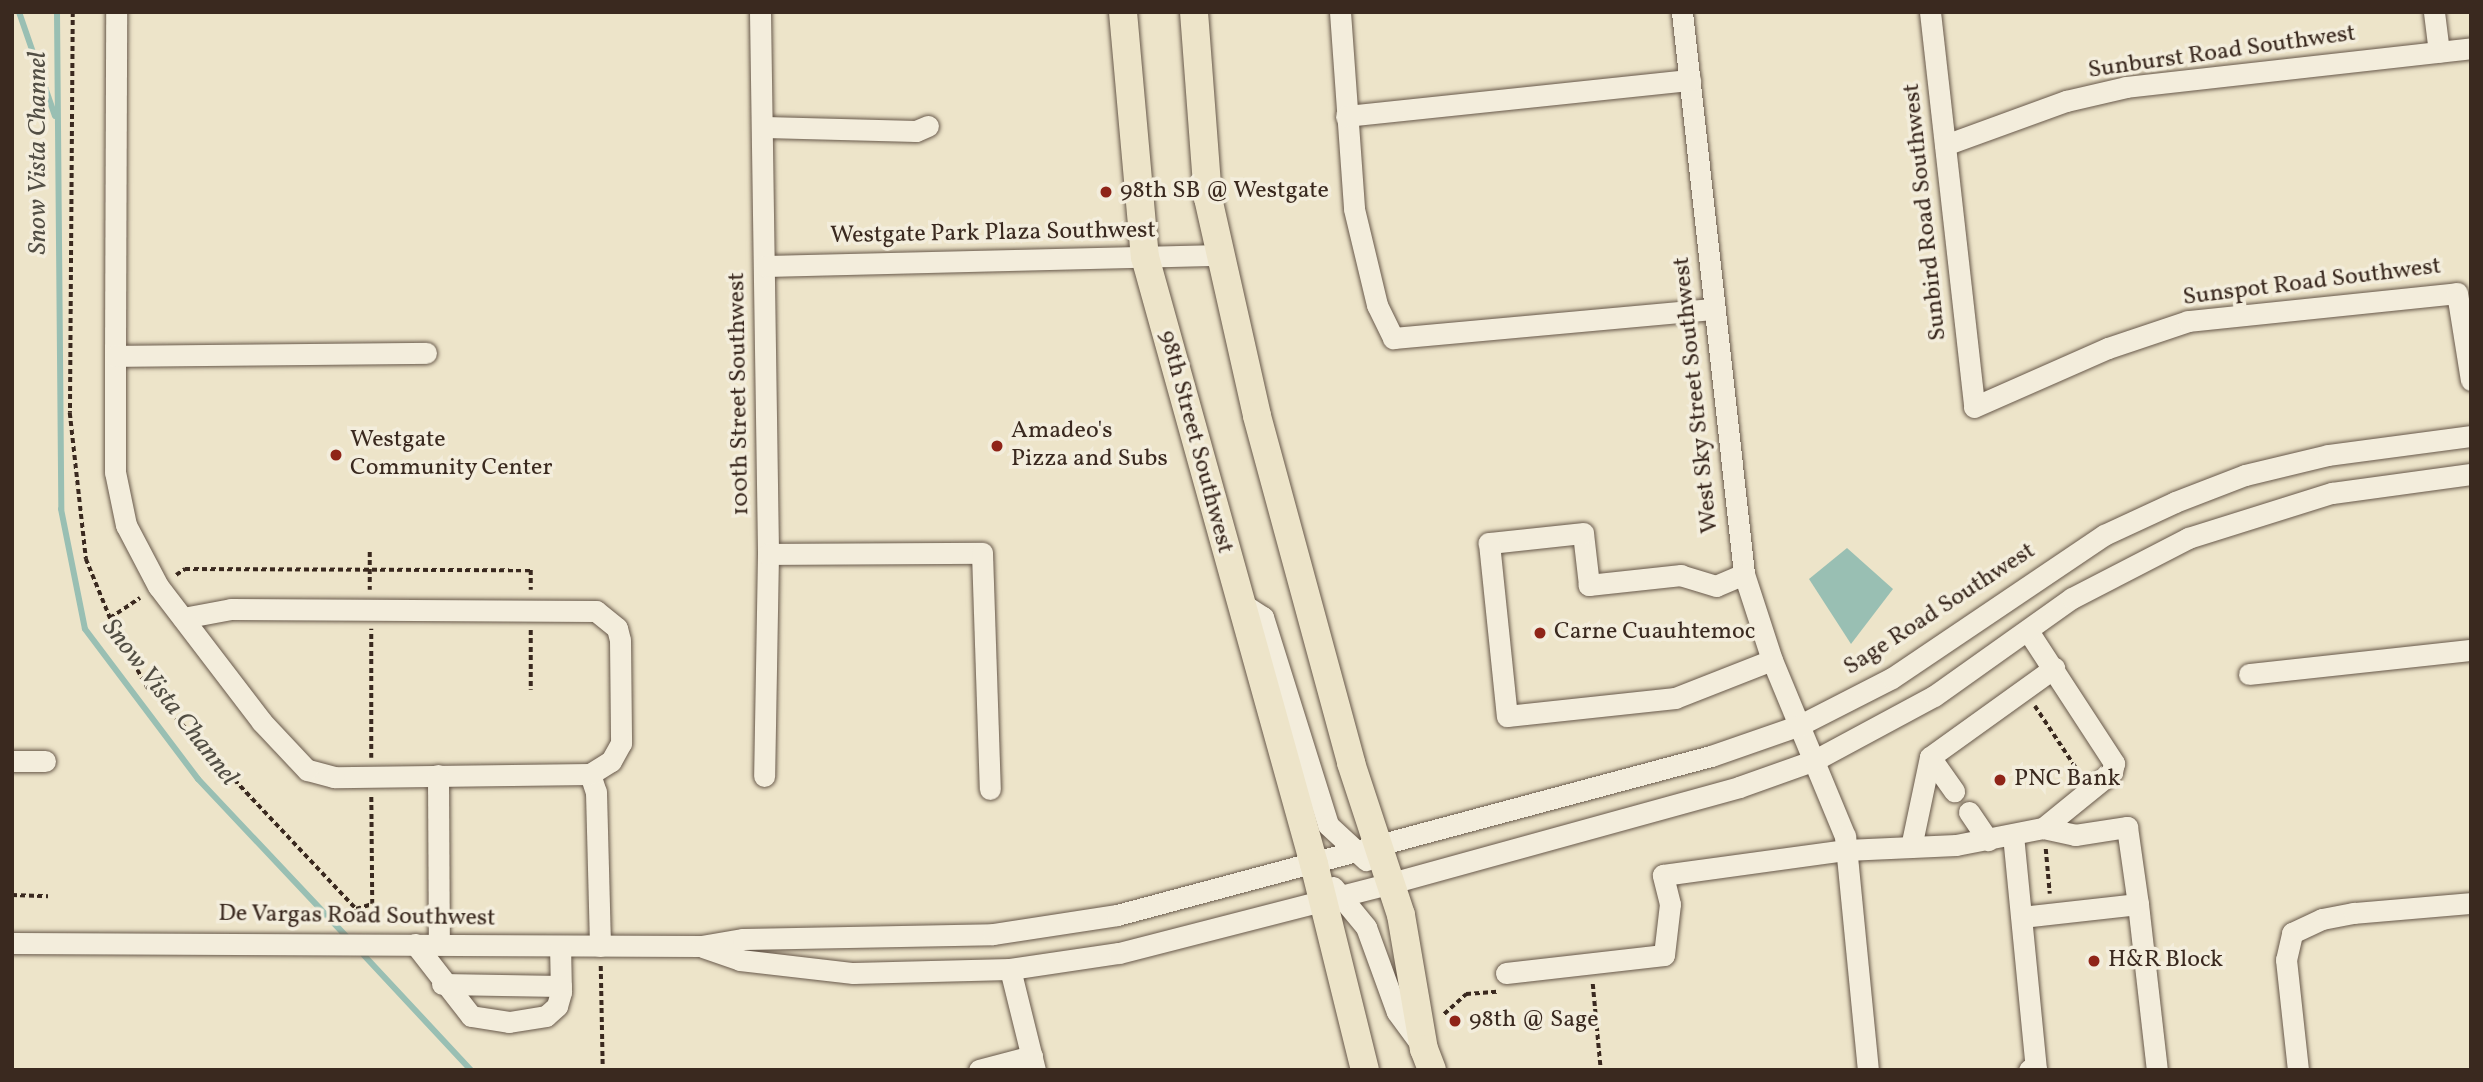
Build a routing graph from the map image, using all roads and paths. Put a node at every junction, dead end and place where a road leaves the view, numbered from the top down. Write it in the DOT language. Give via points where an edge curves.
graph roads {
  1 [pos="116,12"];
  2 [pos="760,12"];
  3 [pos="1124,12"];
  4 [pos="1194,12"];
  5 [pos="1340,12"];
  6 [pos="1682,12"];
  7 [pos="1930,12"];
  8 [pos="2434,12"];
  9 [pos="2471,48"];
  10 [pos="2439,52"];
  11 [pos="1690,80"];
  12 [pos="1346,116"];
  13 [pos="928,126"];
  14 [pos="765,127"];
  15 [pos="1945,145"];
  16 [pos="1221,255"];
  17 [pos="1145,257"];
  18 [pos="765,266"];
  19 [pos="1713,309"];
  20 [pos="426,353"];
  21 [pos="115,356"];
  22 [pos="2471,380"];
  23 [pos="1974,407"];
  24 [pos="2471,436"];
  25 [pos="2471,474"];
  26 [pos="370,552"];
  27 [pos="768,554"];
  28 [pos="1744,574"];
  29 [pos="1238,601"];
  30 [pos="371,608"];
  31 [pos="183,618"];
  32 [pos="2028,631"];
  33 [pos="2471,650"];
  34 [pos="1772,660"];
  35 [pos="2054,668"];
  36 [pos="2249,674"];
  37 [pos="2024,690"];
  38 [pos="1800,725"];
  39 [pos="1930,757"];
  40 [pos="1815,760"];
  41 [pos="12,761"];
  42 [pos="45,761"];
  43 [pos="438,775"];
  44 [pos="590,775"];
  45 [pos="370,776"];
  46 [pos="764,776"];
  47 [pos="2070,778"];
  48 [pos="990,789"];
  49 [pos="1954,791"];
  50 [pos="1969,812"];
  51 [pos="2043,828"];
  52 [pos="2013,835"];
  53 [pos="1988,840"];
  54 [pos="1910,847"];
  55 [pos="1368,849"];
  56 [pos="1846,850"];
  57 [pos="1314,864"];
  58 [pos="1391,883"];
  59 [pos="12,895"];
  60 [pos="48,896"];
  61 [pos="1331,898"];
  62 [pos="2471,903"];
  63 [pos="2138,904"];
  64 [pos="356,909"];
  65 [pos="2053,914"];
  66 [pos="2022,917"];
  67 [pos="12,943"];
  68 [pos="410,944"];
  69 [pos="439,944"];
  70 [pos="560,946"];
  71 [pos="600,946"];
  72 [pos="701,946"];
  73 [pos="1010,969"];
  74 [pos="1506,982"];
  75 [pos="1582,982"];
  76 [pos="442,984"];
  77 [pos="561,986"];
  78 [pos="1444,1014"];
  79 [pos="1428,1060"];
  80 [pos="1034,1063"];
  81 [pos="603,1070"];
  82 [pos="979,1070"];
  83 [pos="1365,1070"];
  84 [pos="1601,1070"];
  85 [pos="1868,1070"];
  86 [pos="2029,1070"];
  87 [pos="2157,1070"];
  88 [pos="2298,1070"];
  1 -- 21 [label="street"];
  2 -- 14 [label="street, 100th Street Southwest"];
  3 -- 17 [label="main road, 98th Street Southwest"];
  4 -- 16 [label="main road" via="1208,198"];
  5 -- 12 [label="street"];
  6 -- 11 [label="street, West Sky Street Southwest"];
  7 -- 15 [label="street, Sunbird Road Southwest"];
  8 -- 10 [label="street"];
  9 -- 10 [label="street, Sunburst Road Southwest"];
  10 -- 15 [label="street, Sunburst Road Southwest" via="2126,87 2066,101"];
  11 -- 12 [label="street"];
  11 -- 19 [label="street, West Sky Street Southwest"];
  12 -- 19 [label="street" via="1354,209 1377,305 1393,338"];
  13 -- 14 [label="street" via="916,131"];
  14 -- 18 [label="street, 100th Street Southwest"];
  15 -- 23 [label="street, Sunbird Road Southwest"];
  16 -- 17 [label="street, Westgate Park Plaza Southwest"];
  16 -- 55 [label="main road" via="1261,430 1351,762"];
  17 -- 18 [label="street, Westgate Park Plaza Southwest"];
  17 -- 29 [label="main road, 98th Street Southwest"];
  18 -- 27 [label="street, 100th Street Southwest"];
  19 -- 28 [label="street, West Sky Street Southwest"];
  20 -- 21 [label="street"];
  21 -- 31 [label="street" via="115,472 126,525 153,579"];
  22 -- 23 [label="street, Sunspot Road Southwest" via="2457,293 2188,321 2108,348"];
  24 -- 38 [label="street, Sage Road Southwest" via="2328,455 2245,475 2175,502 2104,535 1892,678"];
  25 -- 32 [label="street" via="2332,493 2252,515 2124,568"];
  26 -- 30 [label="path"];
  27 -- 46 [label="street, 100th Street Southwest"];
  27 -- 48 [label="street" via="982,553"];
  28 -- 34 [label="street, West Sky Street Southwest"];
  28 -- 34 [label="street" via="1716,586 1681,575 1589,585 1583,533 1489,543 1507,716 1675,698"];
  29 -- 55 [label="street" via="1263,617 1328,825"];
  29 -- 57 [label="main road, 98th Street Southwest"];
  30 -- 31 [label="street" via="231,609"];
  30 -- 44 [label="street" via="582,607 608,618 620,640 621,743 611,761"];
  30 -- 45 [label="path"];
  31 -- 45 [label="street" via="262,722 307,769 334,777"];
  32 -- 35 [label="street"];
  32 -- 40 [label="street" via="1934,696"];
  33 -- 36 [label="street"];
  34 -- 38 [label="street, West Sky Street Southwest"];
  35 -- 37 [label="street"];
  35 -- 51 [label="street" via="2115,763 2107,777"];
  37 -- 39 [label="street"];
  37 -- 47 [label="path" via="2080,769"];
  38 -- 40 [label="street, West Sky Street Southwest"];
  38 -- 55 [label="street, Sage Road Southwest" via="1711,756"];
  39 -- 49 [label="street"];
  39 -- 54 [label="street"];
  40 -- 56 [label="street, West Sky Street Southwest"];
  40 -- 58 [label="street" via="1739,788"];
  41 -- 42 [label="street"];
  43 -- 44 [label="street"];
  43 -- 45 [label="street"];
  43 -- 69 [label="street"];
  44 -- 71 [label="street" via="596,792"];
  45 -- 64 [label="path" via="372,904"];
  50 -- 53 [label="street"];
  51 -- 52 [label="street"];
  51 -- 63 [label="street" via="2075,835 2127,827"];
  51 -- 65 [label="path"];
  52 -- 53 [label="street"];
  52 -- 66 [label="street"];
  53 -- 54 [label="street"];
  54 -- 56 [label="street"];
  55 -- 57 [label="street, Sage Road Southwest"];
  55 -- 58 [label="main road"];
  56 -- 74 [label="street" via="1664,875 1670,904 1664,955"];
  56 -- 85 [label="street, West Sky Street Southwest"];
  57 -- 61 [label="main road, 98th Street Southwest"];
  57 -- 72 [label="street, De Vargas Road Southwest" via="1117,915 1035,929 937,937 743,939"];
  58 -- 61 [label="street"];
  58 -- 79 [label="main road"];
  59 -- 60 [label="path"];
  61 -- 73 [label="street, De Vargas Road Southwest" via="1119,953"];
  61 -- 79 [label="street" via="1366,927 1397,1012"];
  61 -- 83 [label="main road, 98th Street Southwest"];
  62 -- 88 [label="street" via="2343,915 2292,933 2286,960"];
  63 -- 65 [label="street"];
  63 -- 87 [label="street"];
  65 -- 66 [label="street"];
  66 -- 86 [label="street" via="2036,1069"];
  67 -- 68 [label="street, De Vargas Road Southwest"];
  68 -- 69 [label="street, De Vargas Road Southwest"];
  68 -- 76 [label="street"];
  69 -- 70 [label="street, De Vargas Road Southwest"];
  70 -- 71 [label="street, De Vargas Road Southwest"];
  70 -- 77 [label="street"];
  71 -- 72 [label="street, De Vargas Road Southwest"];
  71 -- 81 [label="path"];
  72 -- 73 [label="street, De Vargas Road Southwest" via="740,960 853,973"];
  73 -- 80 [label="street"];
  74 -- 78 [label="path" via="1466,994"];
  75 -- 84 [label="path" via="1593,981"];
  76 -- 77 [label="street"];
  76 -- 77 [label="street" via="471,1016 509,1022 546,1016 557,1006"];
  80 -- 82 [label="street"];
}
